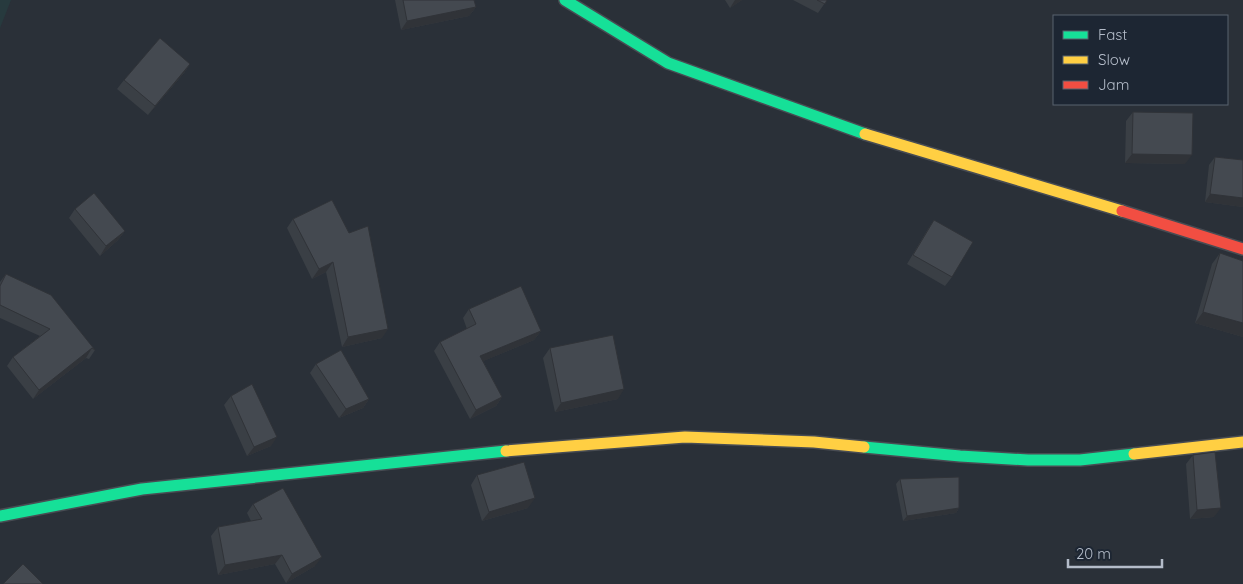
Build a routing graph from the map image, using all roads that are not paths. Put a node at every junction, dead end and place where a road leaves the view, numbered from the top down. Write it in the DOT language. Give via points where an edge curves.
graph roads {
  1 [pos="564,0"];
  2 [pos="1243,249"];
  3 [pos="1243,442"];
  4 [pos="0,516"];
  1 -- 2 [label="street" via="668,63 862,133"];
  3 -- 4 [label="street" via="1080,460 1028,460 814,442 685,437 470,454 142,488"];
}
